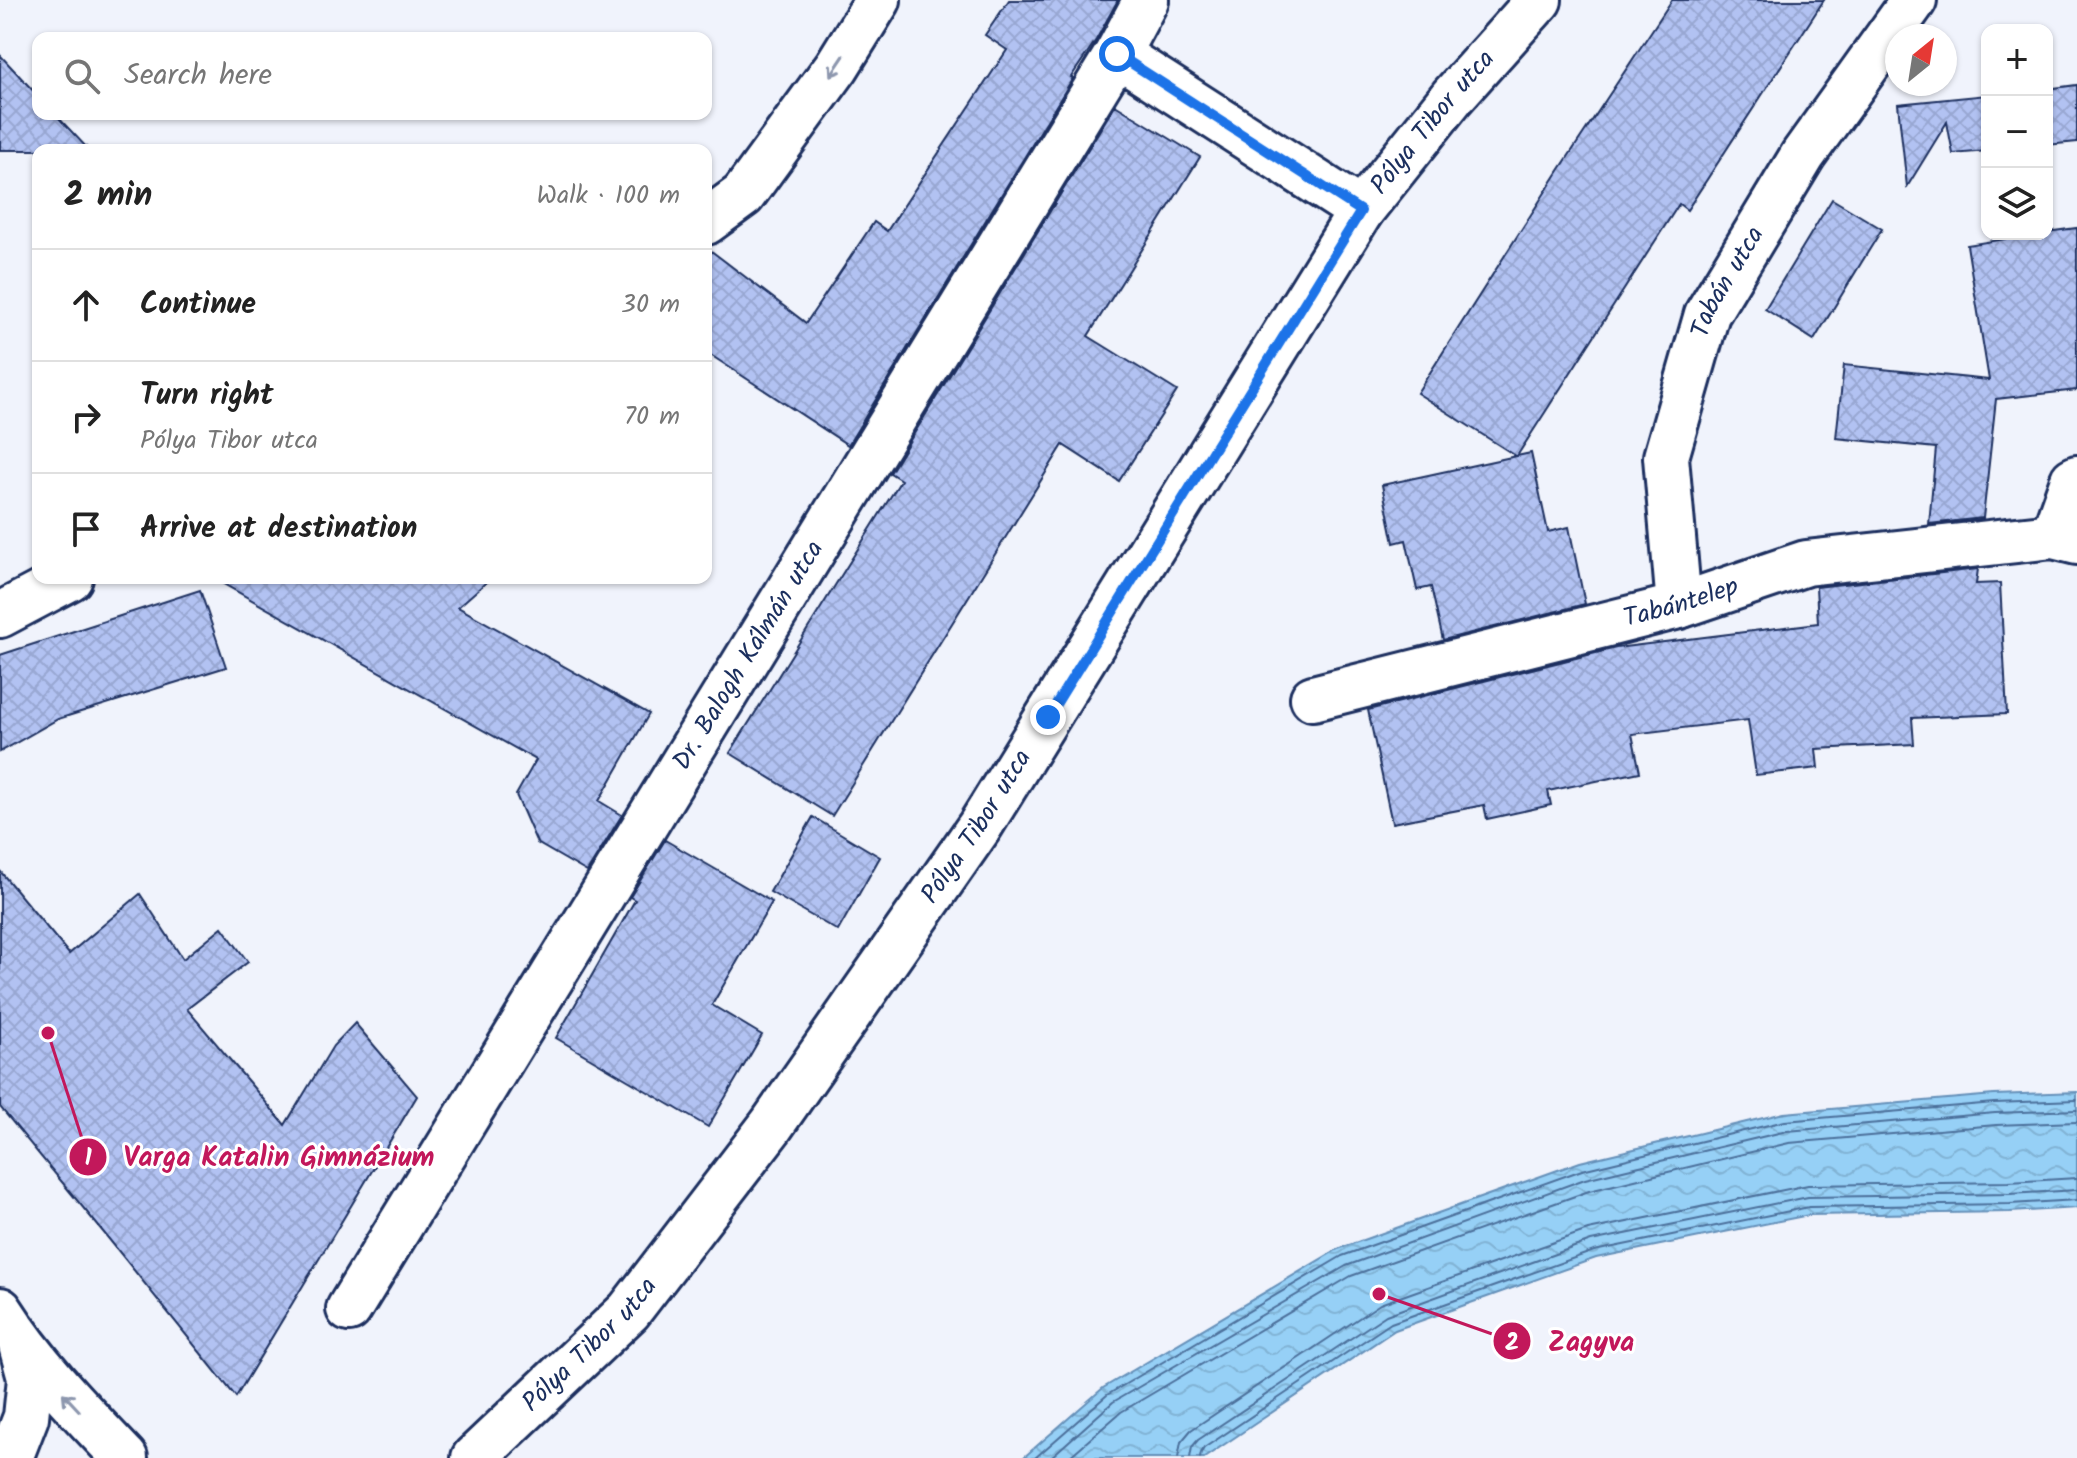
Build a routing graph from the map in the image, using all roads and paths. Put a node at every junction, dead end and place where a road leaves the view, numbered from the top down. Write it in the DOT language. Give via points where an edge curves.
graph roads {
  1 [pos="878,0"];
  2 [pos="1146,0"];
  3 [pos="1539,0"];
  4 [pos="1914,0"];
  5 [pos="1117,54"];
  6 [pos="1361,211"];
  7 [pos="712,218"];
  8 [pos="2077,478"];
  9 [pos="2065,539"];
  10 [pos="59,584"];
  11 [pos="1679,606"];
  12 [pos="0,615"];
  13 [pos="1313,698"];
  14 [pos="349,1309"];
  15 [pos="10,1325"];
  16 [pos="10,1458"];
  17 [pos="125,1458"];
  18 [pos="474,1458"];
  1 -- 7 [label="street, one-way" via="743,195"];
  2 -- 5 [label="street, Dr. Balogh Kálmán utca"];
  3 -- 6 [label="street, Pólya Tibor utca"];
  4 -- 11 [label="street, Tabán utca" via="1803,155 1707,314 1666,457"];
  5 -- 6 [label="street"];
  5 -- 14 [label="street, Dr. Balogh Kálmán utca"];
  6 -- 18 [label="street, Pólya Tibor utca" via="980,826 787,1102 629,1311"];
  8 -- 9 [label="street, Tabántelep"];
  9 -- 11 [label="street, Tabántelep" via="1806,563"];
  10 -- 12 [label="street"];
  11 -- 13 [label="street, Tabántelep"];
  15 -- 16 [label="street" via="30,1378 26,1417"];
  17 -- 15 [label="street, one-way" via="63,1393"];
}
